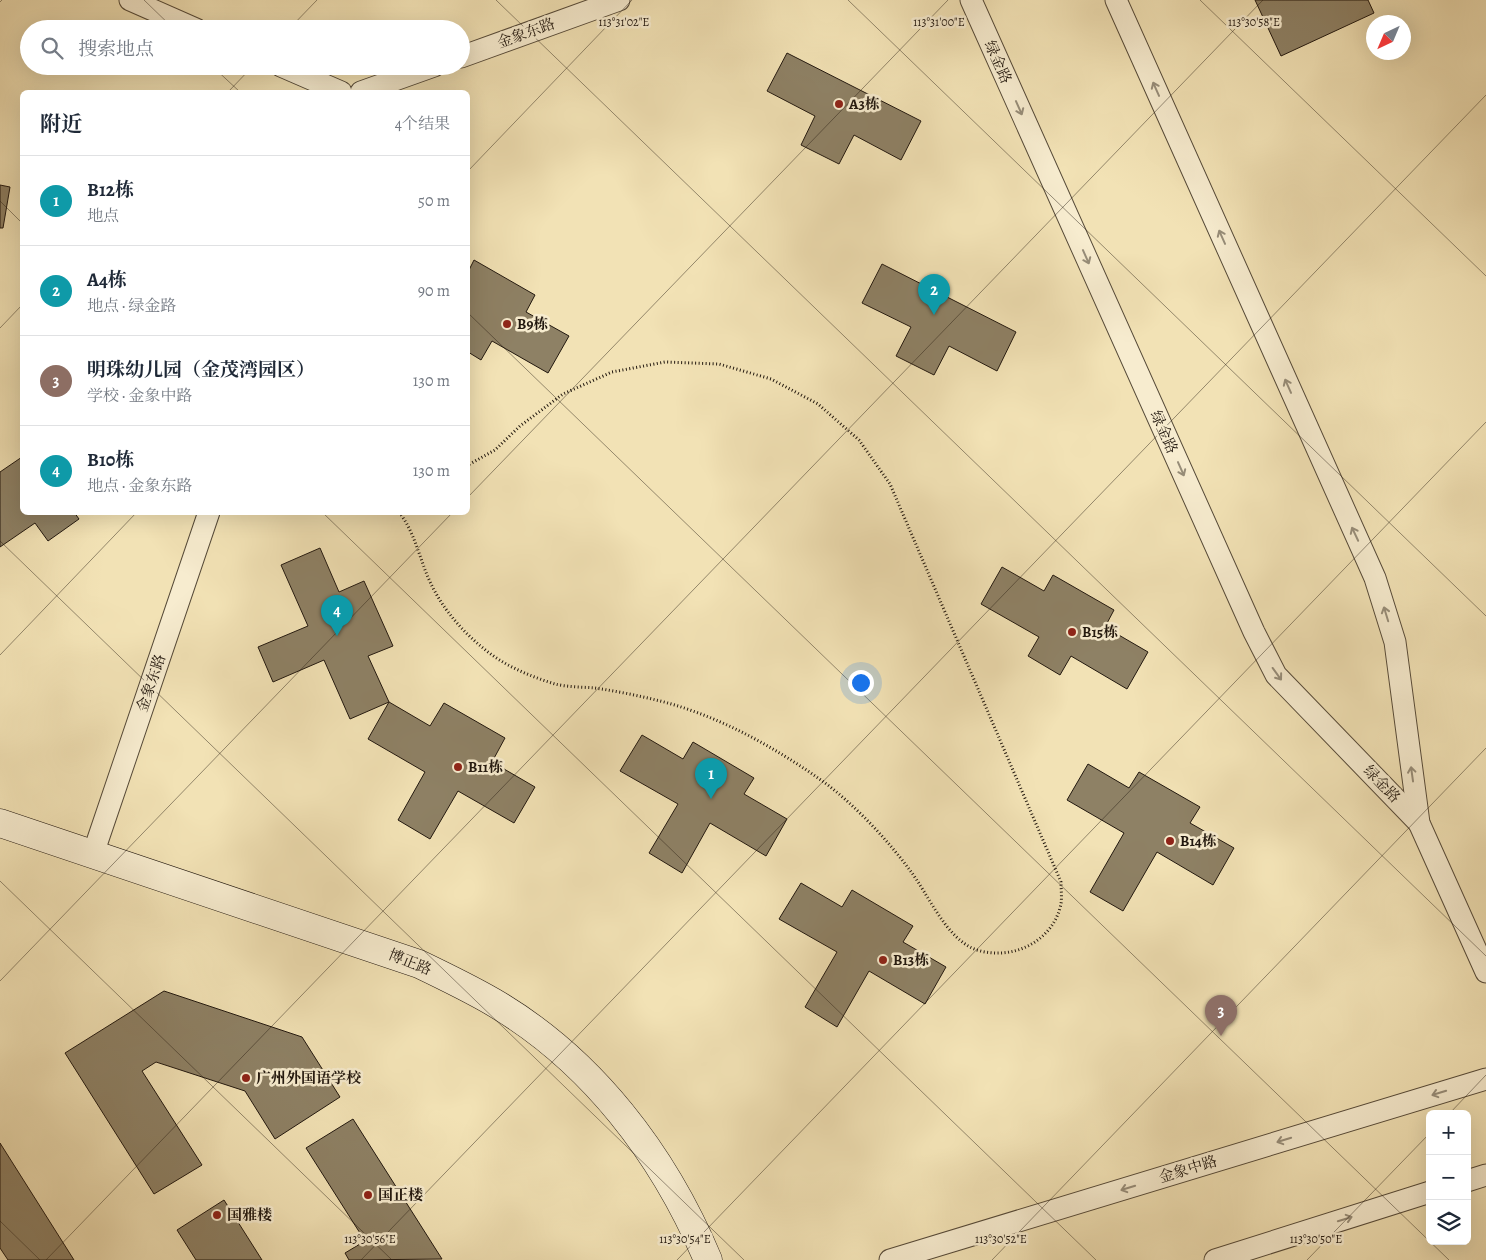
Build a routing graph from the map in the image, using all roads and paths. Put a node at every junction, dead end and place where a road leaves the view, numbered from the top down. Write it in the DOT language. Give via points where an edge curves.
graph roads {
  1 [pos="130,0"];
  2 [pos="619,0"];
  3 [pos="971,0"];
  4 [pos="1116,0"];
  5 [pos="176,20"];
  6 [pos="470,53"];
  7 [pos="302,75"];
  8 [pos="409,75"];
  9 [pos="336,90"];
  10 [pos="367,90"];
  11 [pos="470,464"];
  12 [pos="208,515"];
  13 [pos="401,515"];
  14 [pos="0,823"];
  15 [pos="1419,823"];
  16 [pos="93,854"];
  17 [pos="1486,972"];
  18 [pos="1486,1079"];
  19 [pos="1486,1175"];
  20 [pos="1471,1180"];
  21 [pos="1426,1193"];
  22 [pos="708,1260"];
  23 [pos="890,1260"];
  24 [pos="1214,1260"];
  1 -- 5 [label="street"];
  2 -- 6 [label="street, 金象东路"];
  3 -- 15 [label="street, 绿金路, one-way" via="1276,675"];
  15 -- 4 [label="street, 绿金路, one-way" via="1395,642 1375,578"];
  7 -- 9 [label="street"];
  8 -- 10 [label="street"];
  11 -- 13 [label="path" via="495,450 520,426 563,394 612,372 665,362 718,364 771,379 818,404 859,440 890,484 1061,882 1061,904 1052,924 1038,941 1018,951 996,954 975,949 956,937 909,868 868,822 822,781 771,747 716,720 666,703 557,684 518,671 490,654 454,620 432,586"];
  12 -- 16 [label="street, 金象东路"];
  14 -- 16 [label="street, 博正路"];
  15 -- 17 [label="street, 绿金路"];
  16 -- 22 [label="street, 博正路" via="419,964 501,1007 562,1052 622,1112 673,1186"];
  18 -- 23 [label="street, 金象中路, one-way"];
  19 -- 20 [label="street"];
  24 -- 21 [label="street, one-way"];
}
